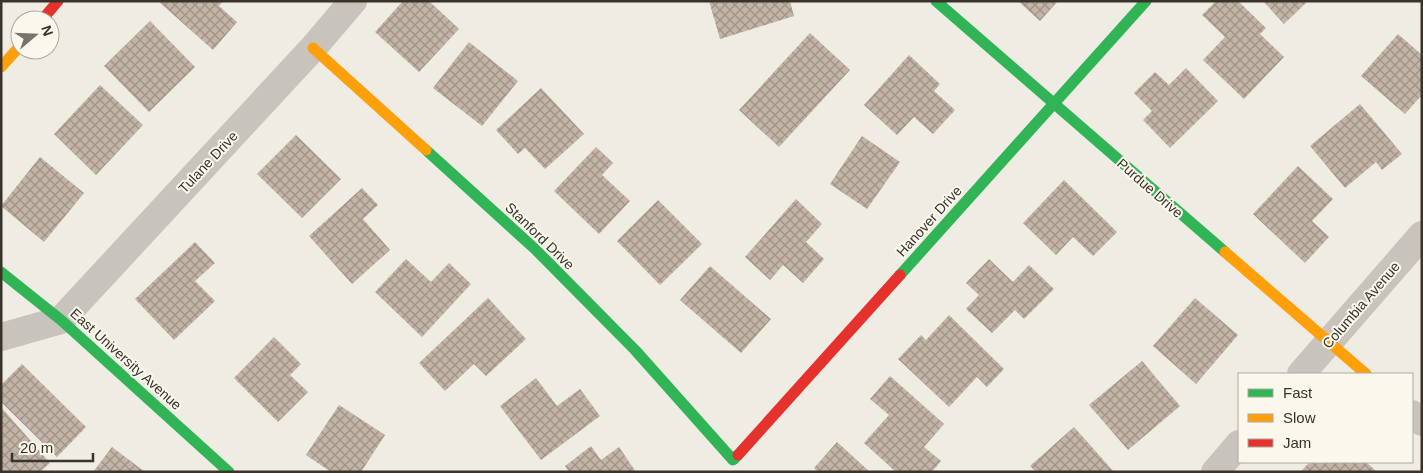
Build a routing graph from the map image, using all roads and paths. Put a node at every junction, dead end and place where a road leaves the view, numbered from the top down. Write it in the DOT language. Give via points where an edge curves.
graph roads {
  1 [pos="353,1"];
  2 [pos="936,1"];
  3 [pos="1146,1"];
  4 [pos="313,48"];
  5 [pos="10,57"];
  6 [pos="1,67"];
  7 [pos="1054,105"];
  8 [pos="1422,236"];
  9 [pos="1,272"];
  10 [pos="61,320"];
  11 [pos="1,338"];
  12 [pos="1329,342"];
  13 [pos="1302,373"];
  14 [pos="1365,373"];
  15 [pos="1238,445"];
  16 [pos="733,460"];
  17 [pos="229,472"];
  18 [pos="1215,472"];
  1 -- 4 [label="street, Tulane Drive"];
  2 -- 7 [label="street, Purdue Drive"];
  3 -- 7 [label="street, Hanover Drive"];
  4 -- 10 [label="street, Tulane Drive"];
  4 -- 16 [label="street, Stanford Drive" via="535,249 635,350"];
  5 -- 6 [label="street"];
  7 -- 12 [label="street, Purdue Drive"];
  7 -- 16 [label="street, Hanover Drive"];
  8 -- 12 [label="street, Columbia Avenue"];
  9 -- 10 [label="street, East University Avenue"];
  10 -- 11 [label="street"];
  10 -- 17 [label="street, East University Avenue"];
  12 -- 13 [label="street, Columbia Avenue"];
  12 -- 14 [label="street, Purdue Drive"];
  15 -- 18 [label="street"];
}
